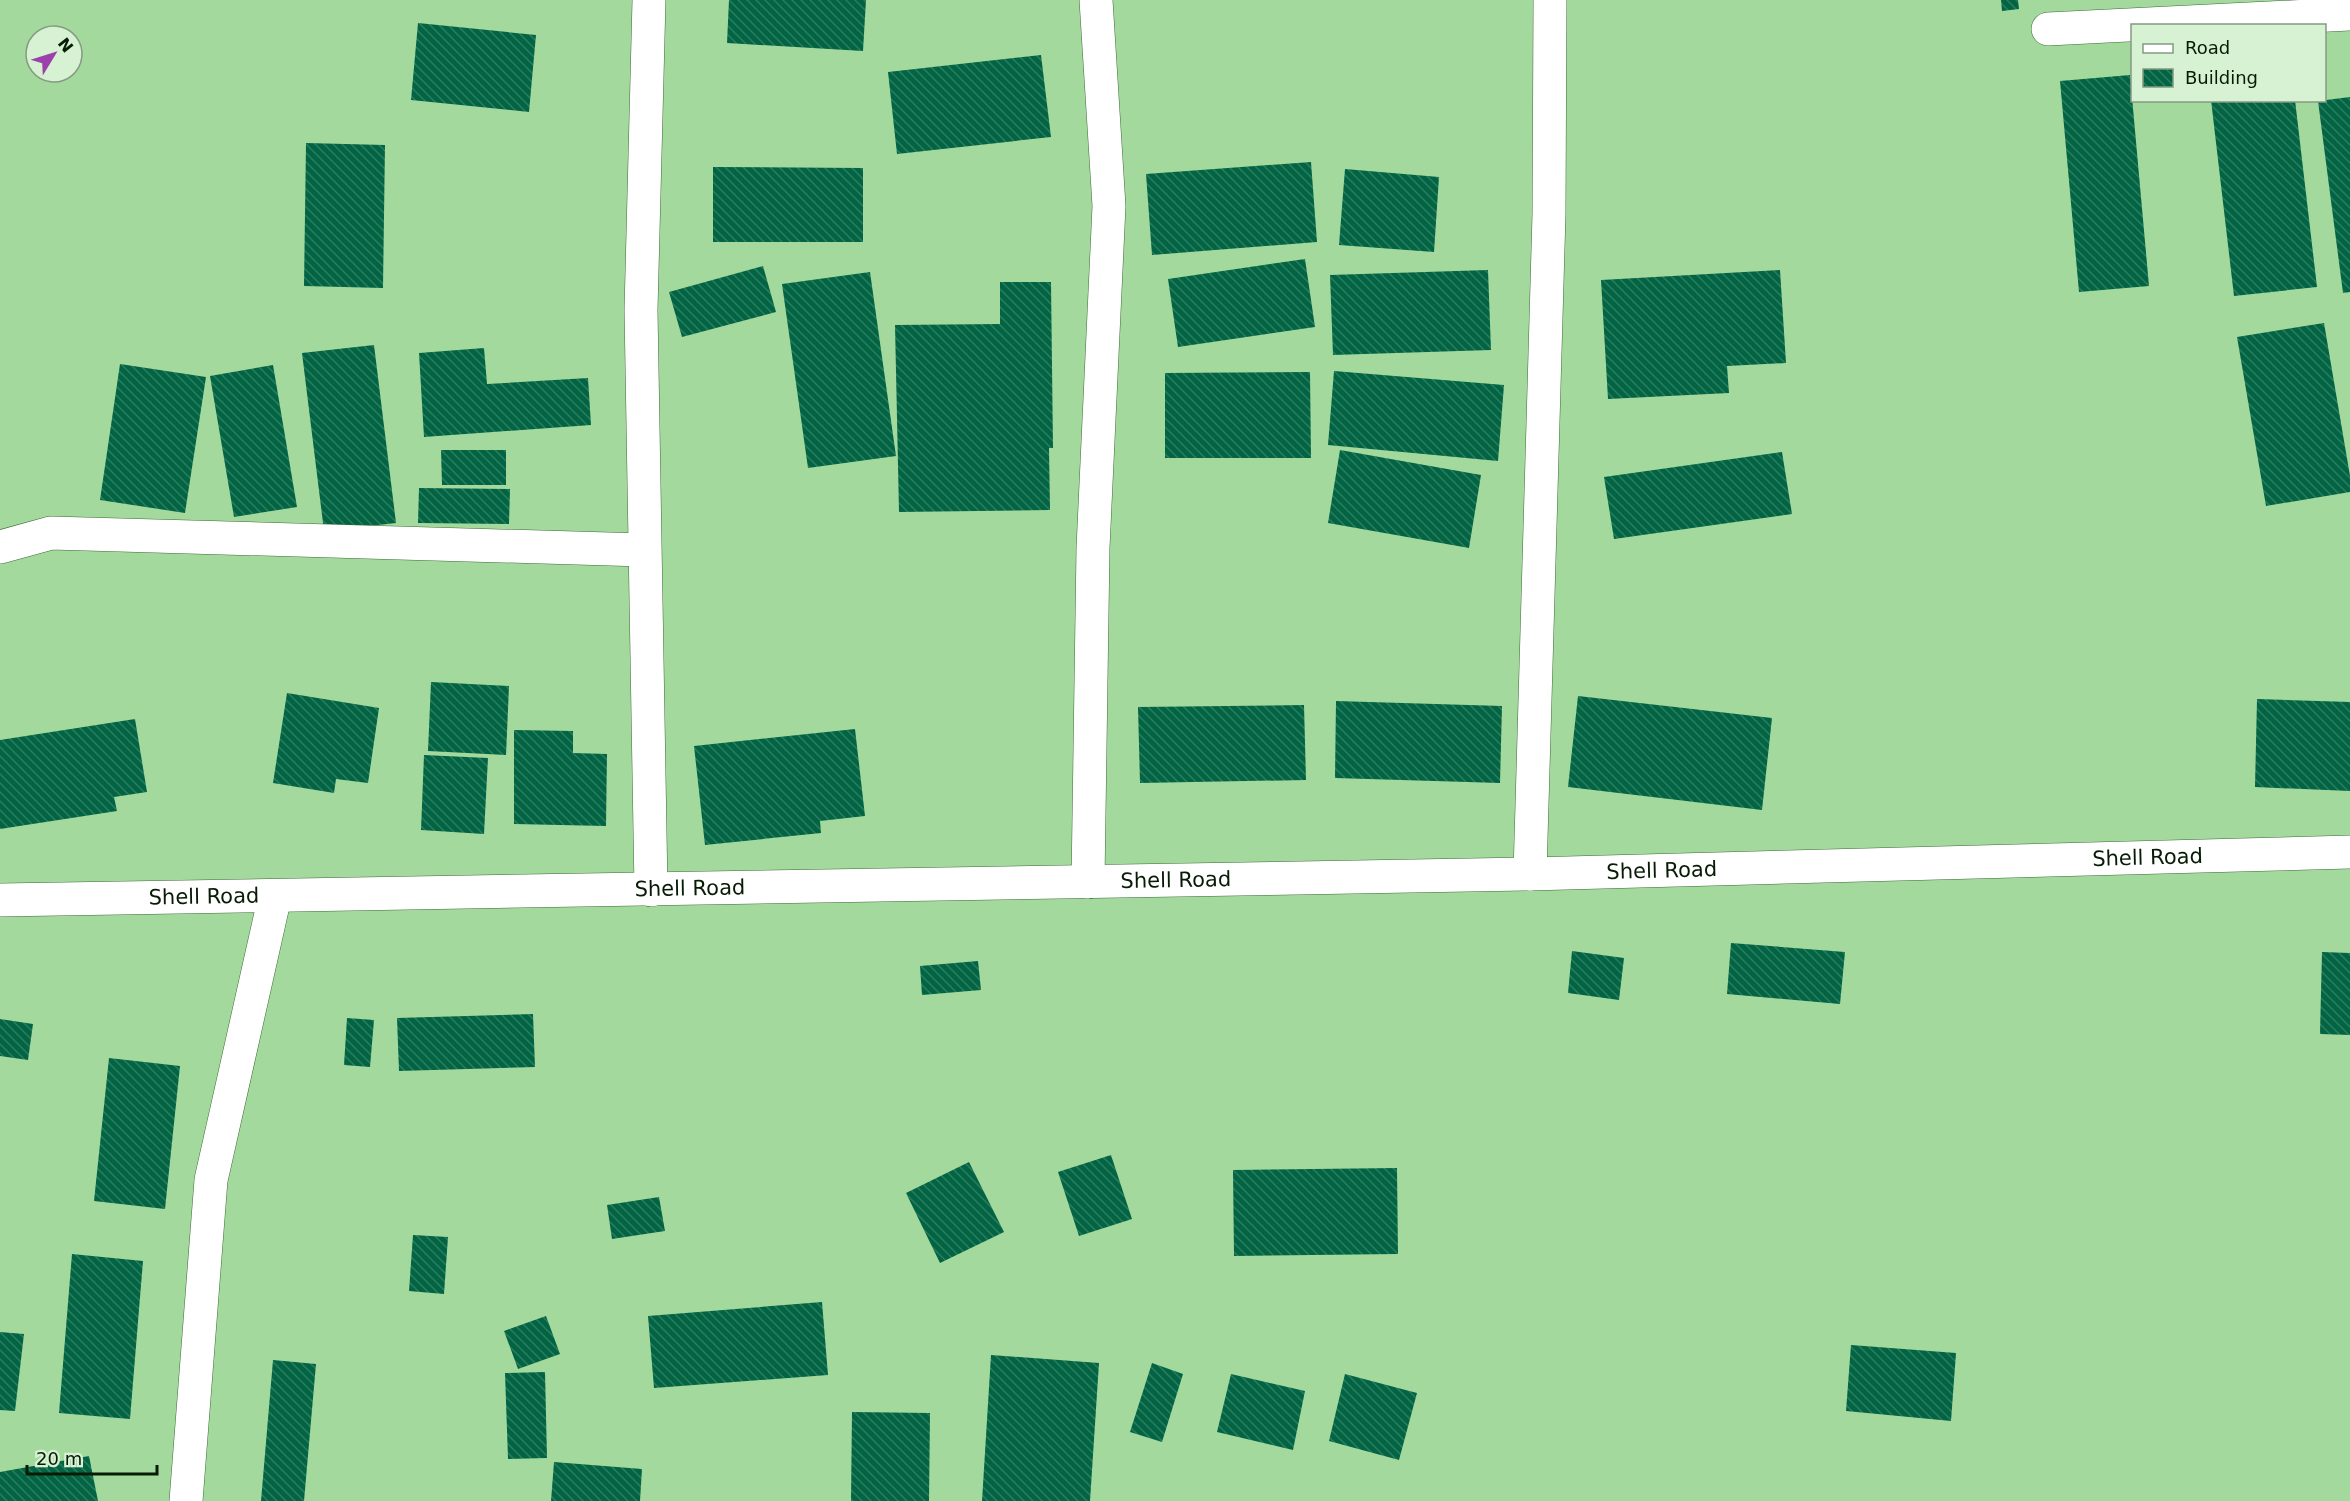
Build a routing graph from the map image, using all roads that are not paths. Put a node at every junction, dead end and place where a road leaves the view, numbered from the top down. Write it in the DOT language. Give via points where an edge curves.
graph roads {
  1 [pos="649,0"];
  2 [pos="1096,0"];
  3 [pos="1551,0"];
  4 [pos="2350,14"];
  5 [pos="2131,24"];
  6 [pos="2134,24"];
  7 [pos="2048,28"];
  8 [pos="0,547"];
  9 [pos="644,550"];
  10 [pos="2350,852"];
  11 [pos="1530,874"];
  12 [pos="1088,882"];
  13 [pos="651,890"];
  14 [pos="275,896"];
  15 [pos="0,900"];
  16 [pos="186,1501"];
  1 -- 9 [label="street" via="640,310"];
  2 -- 12 [label="street" via="1109,206 1093,548"];
  3 -- 11 [label="street" via="1549,214"];
  4 -- 6 [label="street"];
  5 -- 7 [label="street"];
  8 -- 9 [label="street" via="51,533"];
  9 -- 13 [label="street"];
  10 -- 11 [label="street, Shell Road"];
  11 -- 12 [label="street, Shell Road"];
  12 -- 13 [label="street, Shell Road"];
  13 -- 14 [label="street, Shell Road"];
  14 -- 15 [label="street, Shell Road"];
  14 -- 16 [label="street" via="211,1180"];
}
